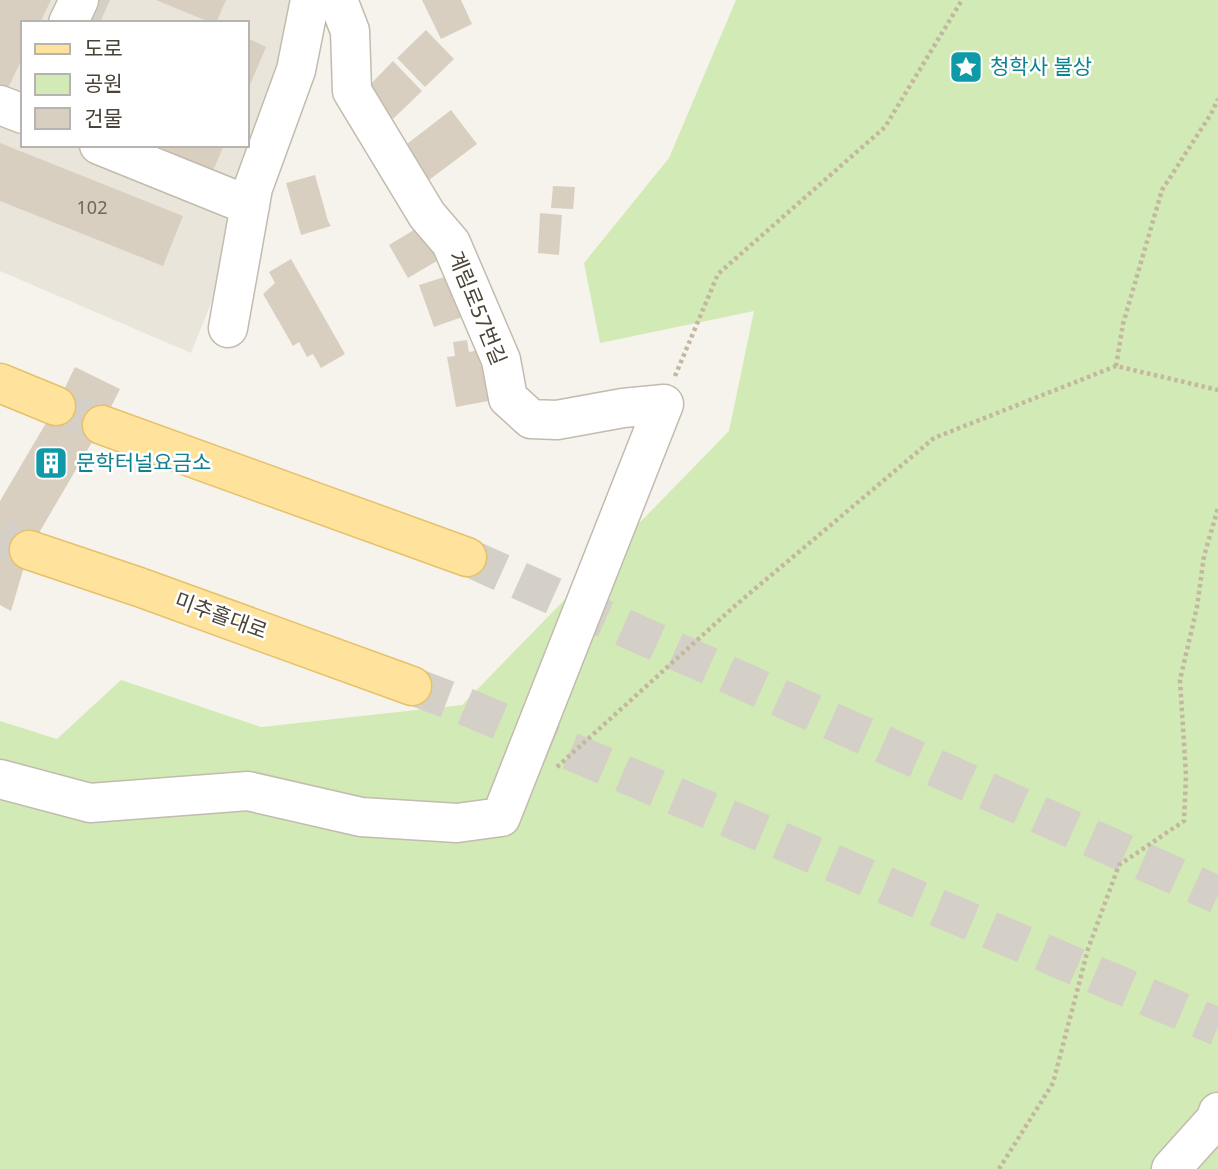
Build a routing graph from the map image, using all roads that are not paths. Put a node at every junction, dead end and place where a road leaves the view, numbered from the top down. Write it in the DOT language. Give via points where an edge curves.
graph roads {
  1 [pos="79,0"];
  2 [pos="310,0"];
  3 [pos="338,0"];
  4 [pos="69,21"];
  5 [pos="0,105"];
  6 [pos="21,113"];
  7 [pos="104,147"];
  8 [pos="250,206"];
  9 [pos="228,328"];
  10 [pos="0,368"];
  11 [pos="30,395"];
  12 [pos="102,425"];
  13 [pos="29,550"];
  14 [pos="467,557"];
  15 [pos="412,686"];
  16 [pos="0,779"];
  17 [pos="1218,1112"];
  18 [pos="1171,1169"];
  1 -- 4 [label="street"];
  2 -- 8 [label="street" via="296,69"];
  3 -- 16 [label="street, 계림로57번길" via="349,32 352,91 428,215 451,243 501,360 508,398 531,419 557,420 664,404 501,817 457,822 361,817 248,792 90,803"];
  5 -- 6 [label="street"];
  7 -- 8 [label="street"];
  8 -- 9 [label="street"];
  10 -- 11 [label="street"];
  12 -- 14 [label="main road"];
  13 -- 15 [label="main road, 미추홀대로"];
  17 -- 18 [label="street"];
}
